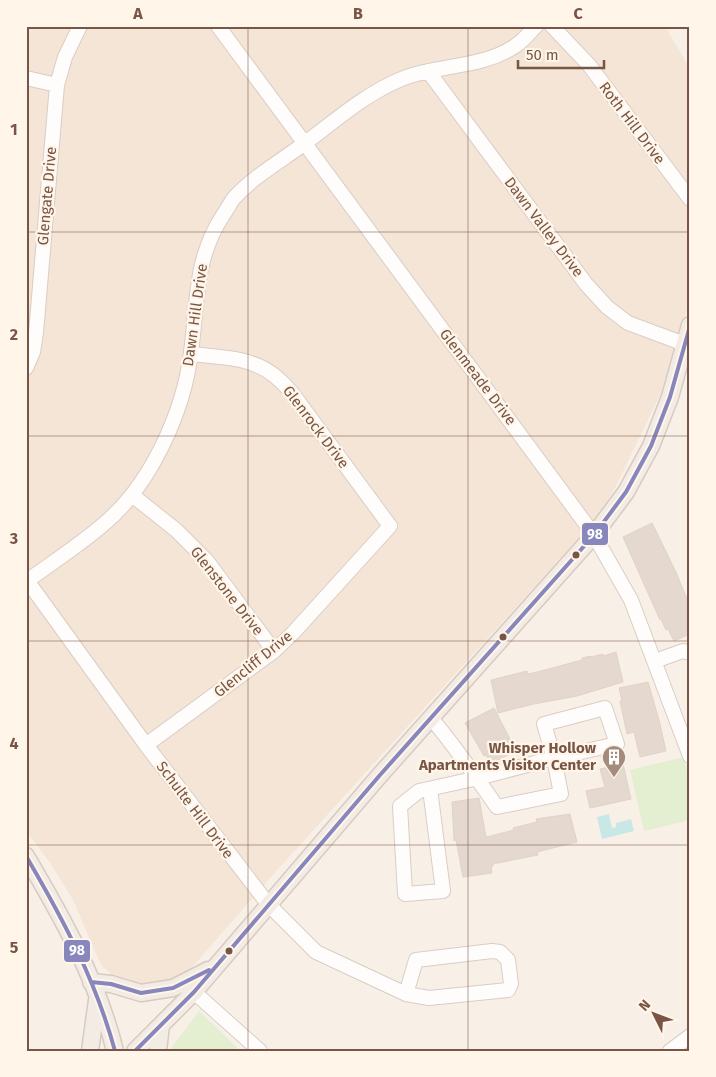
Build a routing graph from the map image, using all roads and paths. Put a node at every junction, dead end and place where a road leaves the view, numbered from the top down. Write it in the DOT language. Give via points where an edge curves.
graph roads {
  1 [pos="80,26"];
  2 [pos="218,26"];
  3 [pos="536,26"];
  4 [pos="552,26"];
  5 [pos="428,71"];
  6 [pos="26,78"];
  7 [pos="57,85"];
  8 [pos="304,144"];
  9 [pos="690,199"];
  10 [pos="690,325"];
  11 [pos="687,345"];
  12 [pos="191,354"];
  13 [pos="26,368"];
  14 [pos="132,495"];
  15 [pos="390,526"];
  16 [pos="594,535"];
  17 [pos="27,580"];
  18 [pos="274,651"];
  19 [pos="690,653"];
  20 [pos="655,661"];
  21 [pos="431,718"];
  22 [pos="146,746"];
  23 [pos="690,755"];
  24 [pos="554,758"];
  25 [pos="478,778"];
  26 [pos="430,789"];
  27 [pos="26,856"];
  28 [pos="268,904"];
  29 [pos="215,967"];
  30 [pos="91,982"];
  31 [pos="194,992"];
  32 [pos="406,994"];
  33 [pos="98,998"];
  34 [pos="161,1025"];
  35 [pos="690,1036"];
  36 [pos="90,1051"];
  37 [pos="115,1051"];
  38 [pos="135,1051"];
  39 [pos="158,1051"];
  40 [pos="260,1051"];
  41 [pos="670,1051"];
  1 -- 7 [label="street, Glengate Drive" via="65,57"];
  2 -- 8 [label="street, Glenmeade Drive"];
  3 -- 5 [label="street, Dawn Hill Drive" via="516,46 491,58"];
  4 -- 9 [label="street, Roth Hill Drive" via="589,65"];
  5 -- 8 [label="street, Dawn Hill Drive" via="370,95"];
  5 -- 11 [label="street, Dawn Valley Drive" via="586,284 607,307 628,324"];
  6 -- 7 [label="street"];
  7 -- 13 [label="street, Glengate Drive" via="36,333"];
  8 -- 12 [label="street, Dawn Hill Drive" via="257,177 234,199 214,230 197,283"];
  8 -- 16 [label="street, Glenmeade Drive"];
  10 -- 11 [label="main road"];
  11 -- 16 [label="main road" via="651,446 626,492"];
  12 -- 14 [label="street, Dawn Hill Drive" via="179,404 162,448"];
  12 -- 15 [label="street, Glenrock Drive" via="235,358 274,375 292,393"];
  14 -- 17 [label="street, Dawn Hill Drive" via="107,522"];
  14 -- 18 [label="street, Glenstone Drive" via="176,530 207,561"];
  15 -- 18 [label="street, Glencliff Drive"];
  16 -- 20 [label="street, Glenmeade Drive" via="631,600"];
  16 -- 21 [label="main road"];
  17 -- 22 [label="street, Schulte Hill Drive"];
  18 -- 22 [label="street, Glencliff Drive"];
  19 -- 20 [label="street" via="683,651"];
  20 -- 23 [label="street, Glenmeade Drive"];
  21 -- 25 [label="street"];
  21 -- 28 [label="main road"];
  22 -- 28 [label="street, Schulte Hill Drive"];
  24 -- 24 [label="street" via="617,744 605,708 544,724"];
  24 -- 25 [label="street"];
  24 -- 25 [label="street" via="561,794 497,807"];
  25 -- 26 [label="street"];
  26 -- 26 [label="street" via="419,791 400,806 405,894 443,891"];
  27 -- 30 [label="main road" via="59,912"];
  28 -- 29 [label="main road"];
  28 -- 32 [label="street, Schulte Hill Drive" via="316,952"];
  29 -- 30 [label="main road" via="173,988 141,992"];
  29 -- 31 [label="main road"];
  30 -- 33 [label="main road"];
  31 -- 34 [label="main road"];
  31 -- 40 [label="street"];
  32 -- 32 [label="street, Schulte Hill Drive" via="416,960 492,951 500,952 508,960 511,984 508,990 429,998"];
  33 -- 36 [label="main road"];
  33 -- 37 [label="main road"];
  34 -- 38 [label="main road"];
  34 -- 39 [label="main road"];
  35 -- 41 [label="street"];
}
